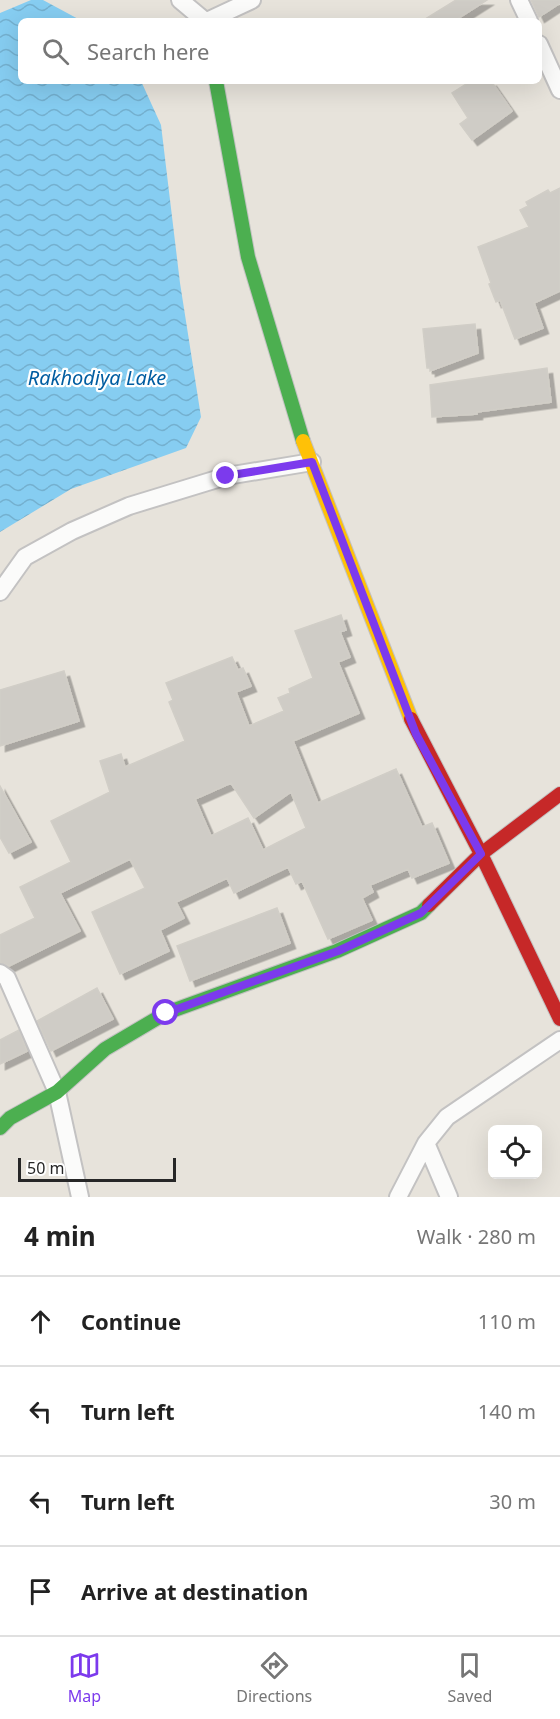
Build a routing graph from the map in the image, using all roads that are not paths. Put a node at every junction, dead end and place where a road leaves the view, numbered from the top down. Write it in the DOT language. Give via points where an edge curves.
graph roads {
  1 [pos="180,0"];
  2 [pos="252,0"];
  3 [pos="519,0"];
  4 [pos="202,18"];
  5 [pos="213,18"];
  6 [pos="528,18"];
  7 [pos="542,51"];
  8 [pos="217,84"];
  9 [pos="560,90"];
  10 [pos="312,462"];
  11 [pos="0,592"];
  12 [pos="560,794"];
  13 [pos="481,854"];
  14 [pos="0,973"];
  15 [pos="560,1018"];
  16 [pos="560,1040"];
  17 [pos="57,1092"];
  18 [pos="0,1128"];
  19 [pos="426,1143"];
  20 [pos="80,1197"];
  21 [pos="398,1197"];
  22 [pos="449,1197"];
  1 -- 4 [label="street"];
  2 -- 5 [label="street"];
  3 -- 6 [label="street"];
  7 -- 9 [label="street"];
  8 -- 10 [label="street" via="248,257"];
  10 -- 11 [label="street" via="226,476 129,506 25,557"];
  10 -- 13 [label="street" via="416,734"];
  12 -- 13 [label="street"];
  13 -- 15 [label="street"];
  13 -- 17 [label="street" via="421,913 338,951 166,1013 105,1049"];
  14 -- 17 [label="street" via="7,978"];
  16 -- 19 [label="street" via="447,1117"];
  17 -- 18 [label="street" via="10,1118"];
  17 -- 20 [label="street"];
  19 -- 21 [label="street"];
  19 -- 22 [label="street"];
}
